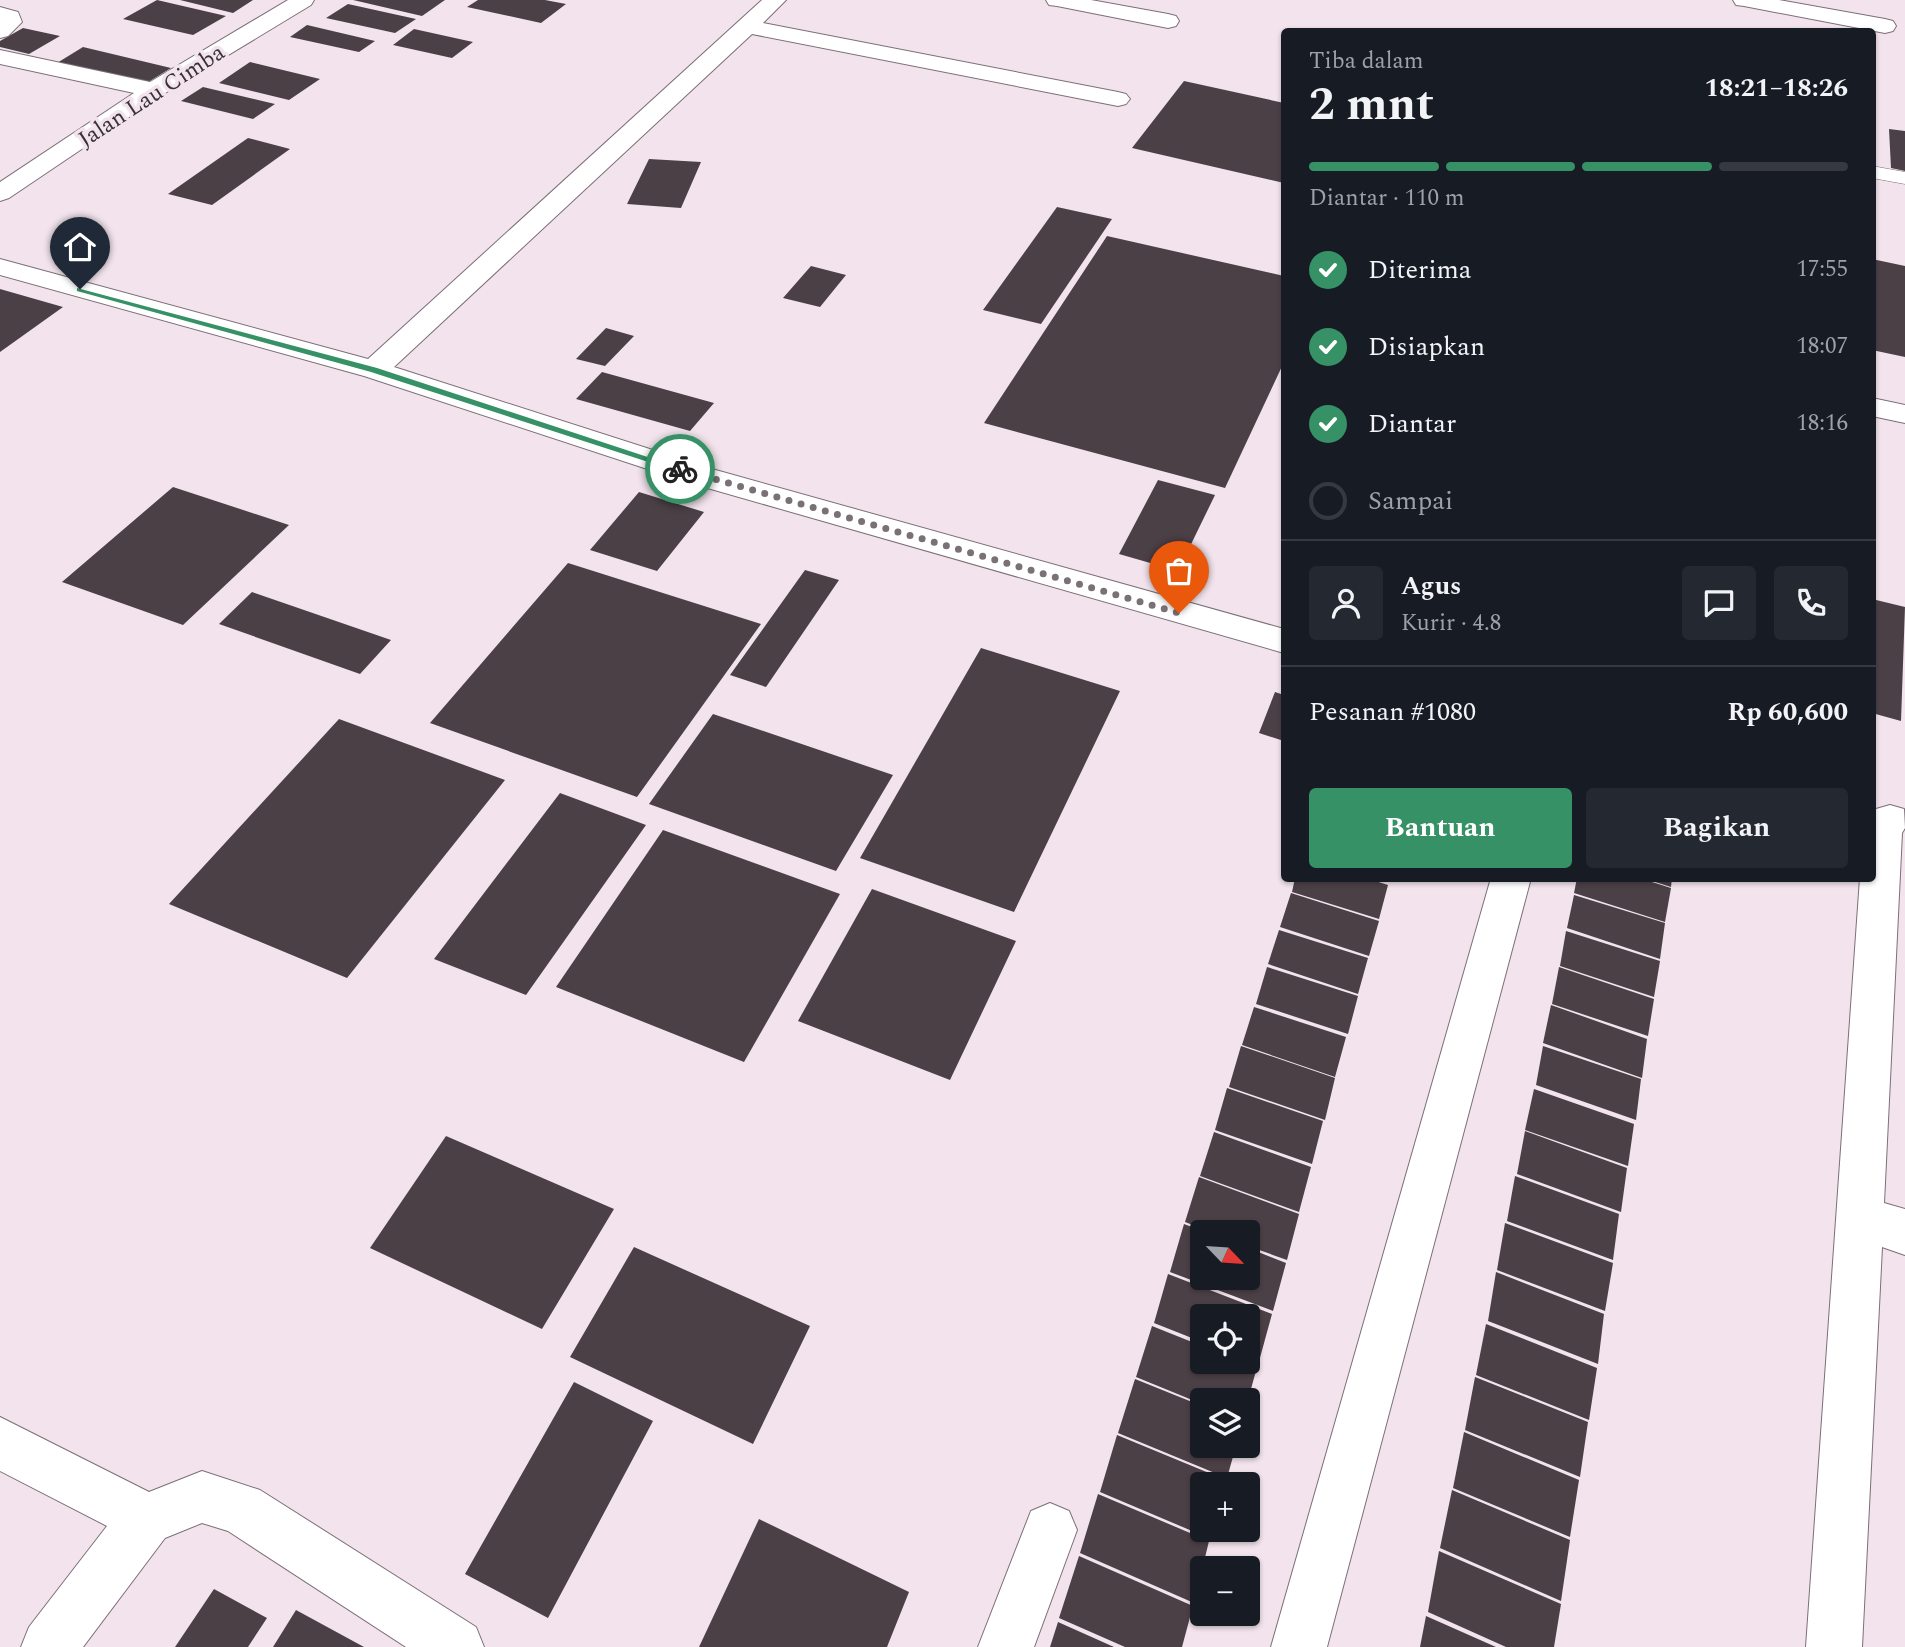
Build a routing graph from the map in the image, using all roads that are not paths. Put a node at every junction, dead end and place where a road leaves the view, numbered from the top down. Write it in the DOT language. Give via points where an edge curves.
graph roads {
  1 [pos="303,0"];
  2 [pos="775,0"];
  3 [pos="1057,0"];
  4 [pos="1744,0"];
  5 [pos="0,14"];
  6 [pos="1168,21"];
  7 [pos="747,26"];
  8 [pos="1885,26"];
  9 [pos="0,31"];
  10 [pos="0,57"];
  11 [pos="154,90"];
  12 [pos="1118,99"];
  13 [pos="1876,173"];
  14 [pos="1905,178"];
  15 [pos="0,193"];
  16 [pos="0,267"];
  17 [pos="374,370"];
  18 [pos="1876,408"];
  19 [pos="1905,414"];
  20 [pos="1281,640"];
  21 [pos="1885,815"];
  22 [pos="1510,882"];
  23 [pos="1883,1225"];
  24 [pos="0,1443"];
  25 [pos="147,1519"];
  26 [pos="1050,1530"];
  27 [pos="49,1647"];
  28 [pos="456,1647"];
  29 [pos="1006,1647"];
  30 [pos="1299,1647"];
  31 [pos="1834,1647"];
  1 -- 11 [label="street, Jalan Lau Cimba"];
  2 -- 7 [label="street"];
  3 -- 6 [label="street"];
  4 -- 8 [label="street"];
  5 -- 9 [label="street" via="11,22"];
  7 -- 12 [label="street"];
  7 -- 17 [label="street"];
  10 -- 11 [label="street"];
  11 -- 15 [label="street, Jalan Lau Cimba"];
  13 -- 14 [label="lane"];
  16 -- 17 [label="street"];
  17 -- 20 [label="street" via="701,476"];
  18 -- 19 [label="street"];
  21 -- 23 [label="street"];
  22 -- 30 [label="street"];
  23 -- 31 [label="street"];
  24 -- 25 [label="street"];
  25 -- 27 [label="street"];
  25 -- 28 [label="street" via="202,1497 241,1509"];
  26 -- 29 [label="street"];
}
